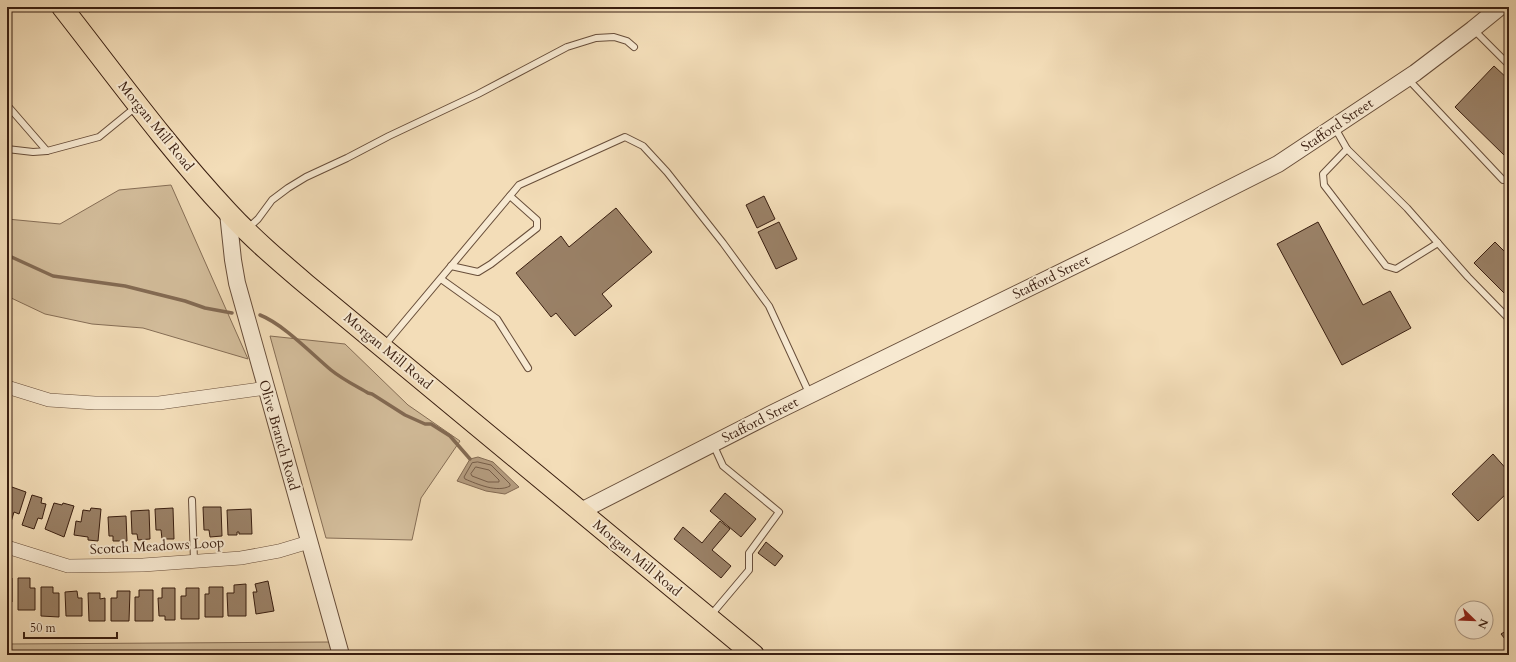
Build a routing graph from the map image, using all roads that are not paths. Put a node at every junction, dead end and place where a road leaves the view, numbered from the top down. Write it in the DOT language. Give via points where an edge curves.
graph roads {
  1 [pos="62,7"];
  2 [pos="1500,7"];
  3 [pos="1473,29"];
  4 [pos="634,47"];
  5 [pos="1509,65"];
  6 [pos="1407,78"];
  7 [pos="139,104"];
  8 [pos="7,105"];
  9 [pos="1334,127"];
  10 [pos="7,149"];
  11 [pos="1347,149"];
  12 [pos="47,151"];
  13 [pos="1509,180"];
  14 [pos="510,196"];
  15 [pos="228,213"];
  16 [pos="245,230"];
  17 [pos="1438,243"];
  18 [pos="451,266"];
  19 [pos="441,279"];
  20 [pos="1509,319"];
  21 [pos="383,348"];
  22 [pos="528,368"];
  23 [pos="7,387"];
  24 [pos="266,388"];
  25 [pos="810,395"];
  26 [pos="713,444"];
  27 [pos="192,500"];
  28 [pos="581,511"];
  29 [pos="309,542"];
  30 [pos="7,547"];
  31 [pos="194,561"];
  32 [pos="709,618"];
  33 [pos="341,655"];
  34 [pos="754,655"];
  1 -- 7 [label="main road, Morgan Mill Road"];
  2 -- 3 [label="street, Stafford Street"];
  3 -- 5 [label="lane"];
  3 -- 6 [label="street, Stafford Street"];
  4 -- 16 [label="lane" via="627,41 614,37 596,38 567,47 288,188 272,200 258,219"];
  6 -- 9 [label="street, Stafford Street"];
  6 -- 13 [label="lane" via="1503,180"];
  7 -- 12 [label="lane" via="99,137"];
  7 -- 15 [label="main road, Morgan Mill Road"];
  8 -- 12 [label="lane"];
  9 -- 11 [label="lane"];
  9 -- 25 [label="street, Stafford Street" via="1271,168"];
  10 -- 12 [label="lane"];
  11 -- 17 [label="lane" via="1407,208"];
  11 -- 17 [label="lane" via="1323,174 1324,185 1386,266 1396,269"];
  14 -- 18 [label="lane"];
  14 -- 18 [label="lane" via="537,220 537,228 478,272"];
  14 -- 25 [label="lane" via="519,185 625,137 643,146 667,172 770,306"];
  15 -- 16 [label="main road, Morgan Mill Road"];
  15 -- 24 [label="street, Olive Branch Road" via="237,283"];
  16 -- 21 [label="main road, Morgan Mill Road"];
  17 -- 20 [label="lane"];
  18 -- 19 [label="lane"];
  19 -- 21 [label="lane"];
  19 -- 22 [label="lane" via="496,319"];
  21 -- 28 [label="main road, Morgan Mill Road"];
  23 -- 24 [label="street" via="49,400 95,403 159,403"];
  24 -- 29 [label="street, Olive Branch Road"];
  25 -- 26 [label="street, Stafford Street"];
  26 -- 28 [label="street, Stafford Street"];
  26 -- 32 [label="lane" via="723,466 779,512 749,553 749,570"];
  27 -- 31 [label="lane"];
  28 -- 32 [label="main road, Morgan Mill Road"];
  29 -- 31 [label="street, Scotch Meadows Loop" via="241,558"];
  29 -- 33 [label="street, Olive Branch Road"];
  30 -- 31 [label="street, Scotch Meadows Loop" via="68,566"];
  32 -- 34 [label="main road, Morgan Mill Road"];
}
